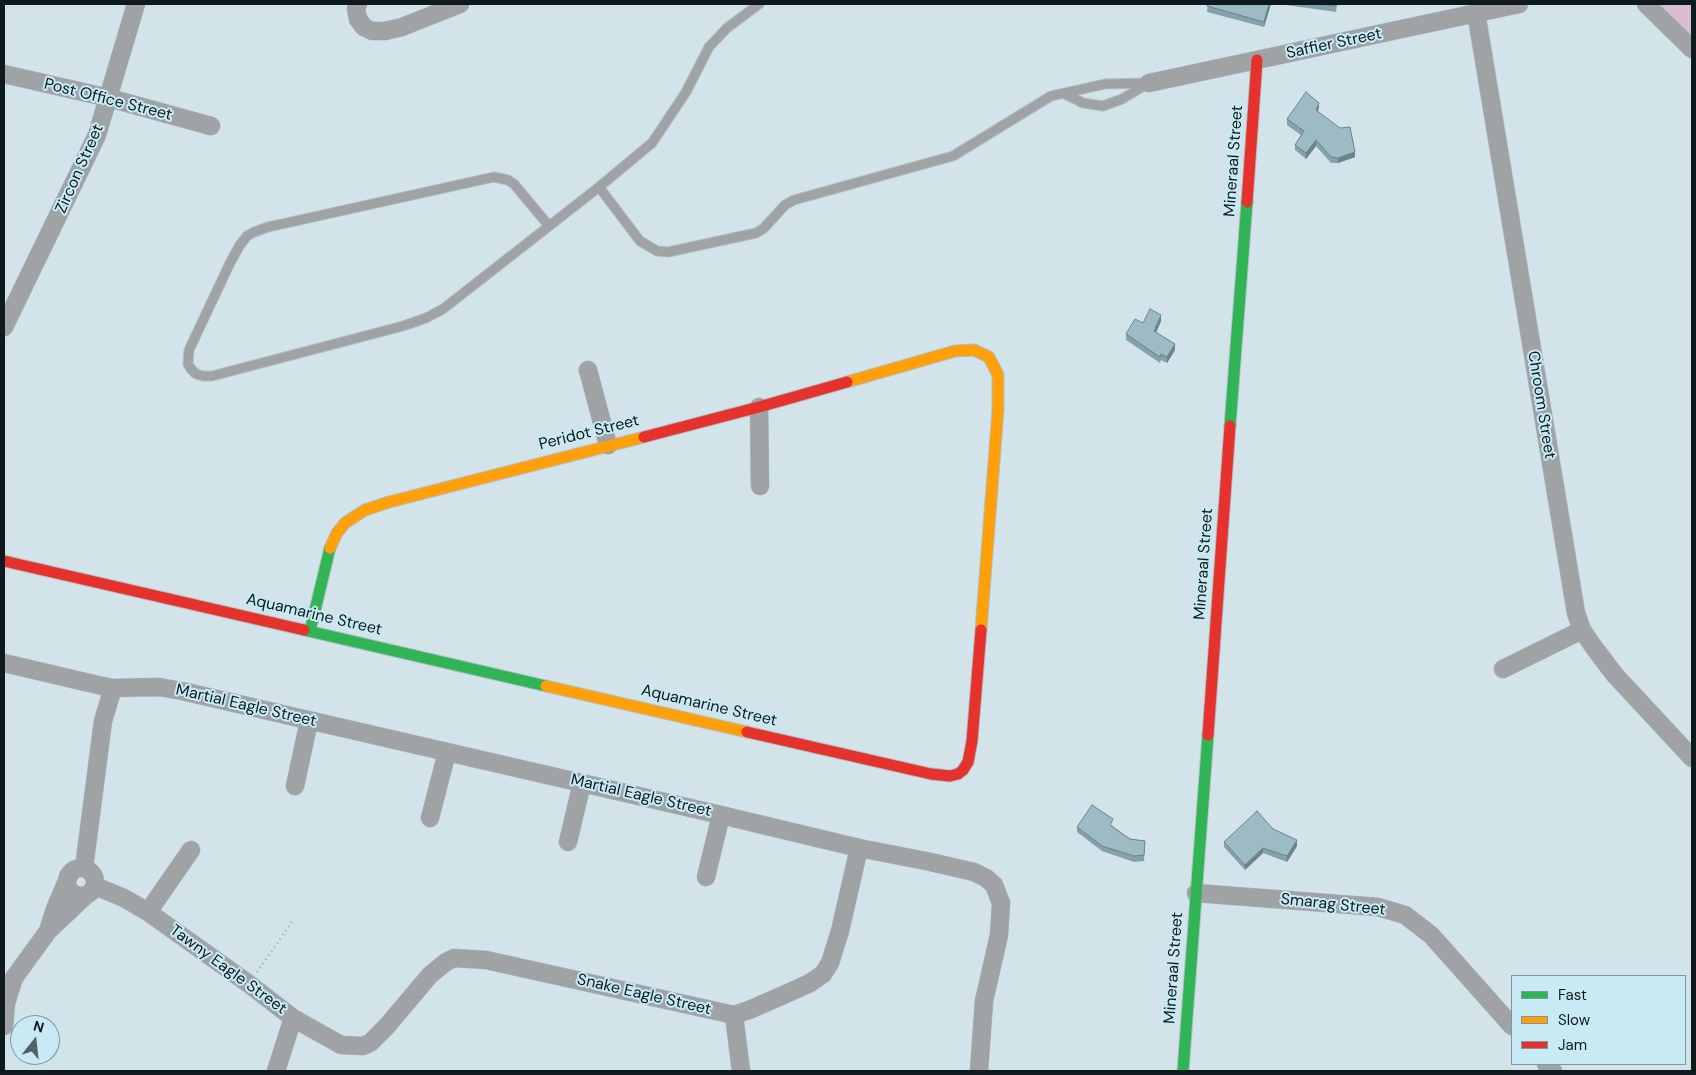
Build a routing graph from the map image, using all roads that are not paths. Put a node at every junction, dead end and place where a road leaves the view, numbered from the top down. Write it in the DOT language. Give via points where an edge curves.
graph roads {
  1 [pos="136,4"];
  2 [pos="460,4"];
  3 [pos="759,4"];
  4 [pos="1519,4"];
  5 [pos="1646,4"];
  6 [pos="358,11"];
  7 [pos="1476,12"];
  8 [pos="1692,49"];
  9 [pos="1257,60"];
  10 [pos="4,74"];
  11 [pos="1149,83"];
  12 [pos="1065,94"];
  13 [pos="109,98"];
  14 [pos="212,126"];
  15 [pos="599,187"];
  16 [pos="549,226"];
  17 [pos="4,327"];
  18 [pos="955,351"];
  19 [pos="588,370"];
  20 [pos="759,406"];
  21 [pos="608,445"];
  22 [pos="760,486"];
  23 [pos="4,561"];
  24 [pos="1582,630"];
  25 [pos="310,631"];
  26 [pos="4,663"];
  27 [pos="1503,668"];
  28 [pos="106,686"];
  29 [pos="309,721"];
  30 [pos="447,752"];
  31 [pos="1692,758"];
  32 [pos="582,783"];
  33 [pos="295,786"];
  34 [pos="721,814"];
  35 [pos="430,818"];
  36 [pos="568,842"];
  37 [pos="859,848"];
  38 [pos="191,850"];
  39 [pos="76,872"];
  40 [pos="706,877"];
  41 [pos="90,891"];
  42 [pos="1196,893"];
  43 [pos="148,912"];
  44 [pos="48,932"];
  45 [pos="734,1015"];
  46 [pos="292,1018"];
  47 [pos="1511,1025"];
  48 [pos="4,1026"];
  49 [pos="362,1046"];
  50 [pos="276,1071"];
  51 [pos="741,1071"];
  52 [pos="979,1071"];
  53 [pos="1182,1071"];
  1 -- 13 [label="street, Zircon Street"];
  2 -- 6 [label="street" via="385,31 364,27"];
  3 -- 15 [label="lane" via="727,28 709,47 686,92 652,143"];
  4 -- 7 [label="street, Saffier Street"];
  5 -- 8 [label="street"];
  7 -- 9 [label="street, Saffier Street"];
  7 -- 24 [label="street, Chroom Street" via="1572,594"];
  9 -- 11 [label="street, Saffier Street"];
  9 -- 42 [label="street, Mineraal Street"];
  10 -- 13 [label="street, Post Office Street"];
  11 -- 12 [label="lane" via="1105,84"];
  11 -- 12 [label="lane" via="1103,106 1083,103"];
  12 -- 15 [label="lane" via="1040,102 953,156 794,200 785,204 756,233 668,252 657,251 640,241"];
  13 -- 14 [label="street, Post Office Street"];
  13 -- 17 [label="street, Zircon Street" via="92,148"];
  15 -- 16 [label="lane"];
  16 -- 16 [label="lane" via="459,298 426,318 212,376 196,374 188,364 189,350 230,263 240,245 254,232 494,177 502,177 514,184"];
  18 -- 20 [label="street, Peridot Street"];
  18 -- 25 [label="street, Aquamarine Street" via="974,350 989,357 998,375 972,741 968,762 958,774 931,774"];
  19 -- 21 [label="street"];
  20 -- 21 [label="street, Peridot Street"];
  20 -- 22 [label="street"];
  21 -- 25 [label="street, Peridot Street" via="388,502 355,516 336,533 327,555"];
  23 -- 25 [label="street, Aquamarine Street"];
  24 -- 27 [label="street"];
  24 -- 31 [label="street, Chroom Street" via="1614,674"];
  26 -- 28 [label="street, Martial Eagle Street"];
  28 -- 29 [label="street, Martial Eagle Street" via="159,687"];
  28 -- 39 [label="street"];
  29 -- 30 [label="street, Martial Eagle Street"];
  29 -- 33 [label="street"];
  30 -- 32 [label="street, Martial Eagle Street"];
  30 -- 35 [label="street"];
  32 -- 34 [label="street, Martial Eagle Street"];
  32 -- 36 [label="street"];
  34 -- 37 [label="street, Martial Eagle Street"];
  34 -- 40 [label="street"];
  37 -- 45 [label="street, Snake Eagle Street" via="840,932 823,974 788,994"];
  37 -- 52 [label="street, Martial Eagle Street" via="974,872 994,884 999,893 999,935 984,1001"];
  38 -- 43 [label="street"];
  39 -- 41 [label="street" via="92,873 96,882"];
  39 -- 41 [label="street, Tawny Eagle Street" via="68,885 72,893 76,896"];
  39 -- 44 [label="street" via="54,909"];
  41 -- 43 [label="street, Tawny Eagle Street" via="124,898"];
  41 -- 44 [label="street"];
  42 -- 47 [label="street, Smarag Street" via="1378,907 1405,915 1431,935"];
  42 -- 53 [label="street, Mineraal Street"];
  43 -- 46 [label="street, Tawny Eagle Street"];
  44 -- 48 [label="street" via="14,978 6,1003"];
  45 -- 49 [label="street, Snake Eagle Street" via="486,960 454,958 430,975 387,1026"];
  45 -- 51 [label="street"];
  46 -- 49 [label="street, Tawny Eagle Street" via="341,1045"];
  46 -- 50 [label="street"];
}
